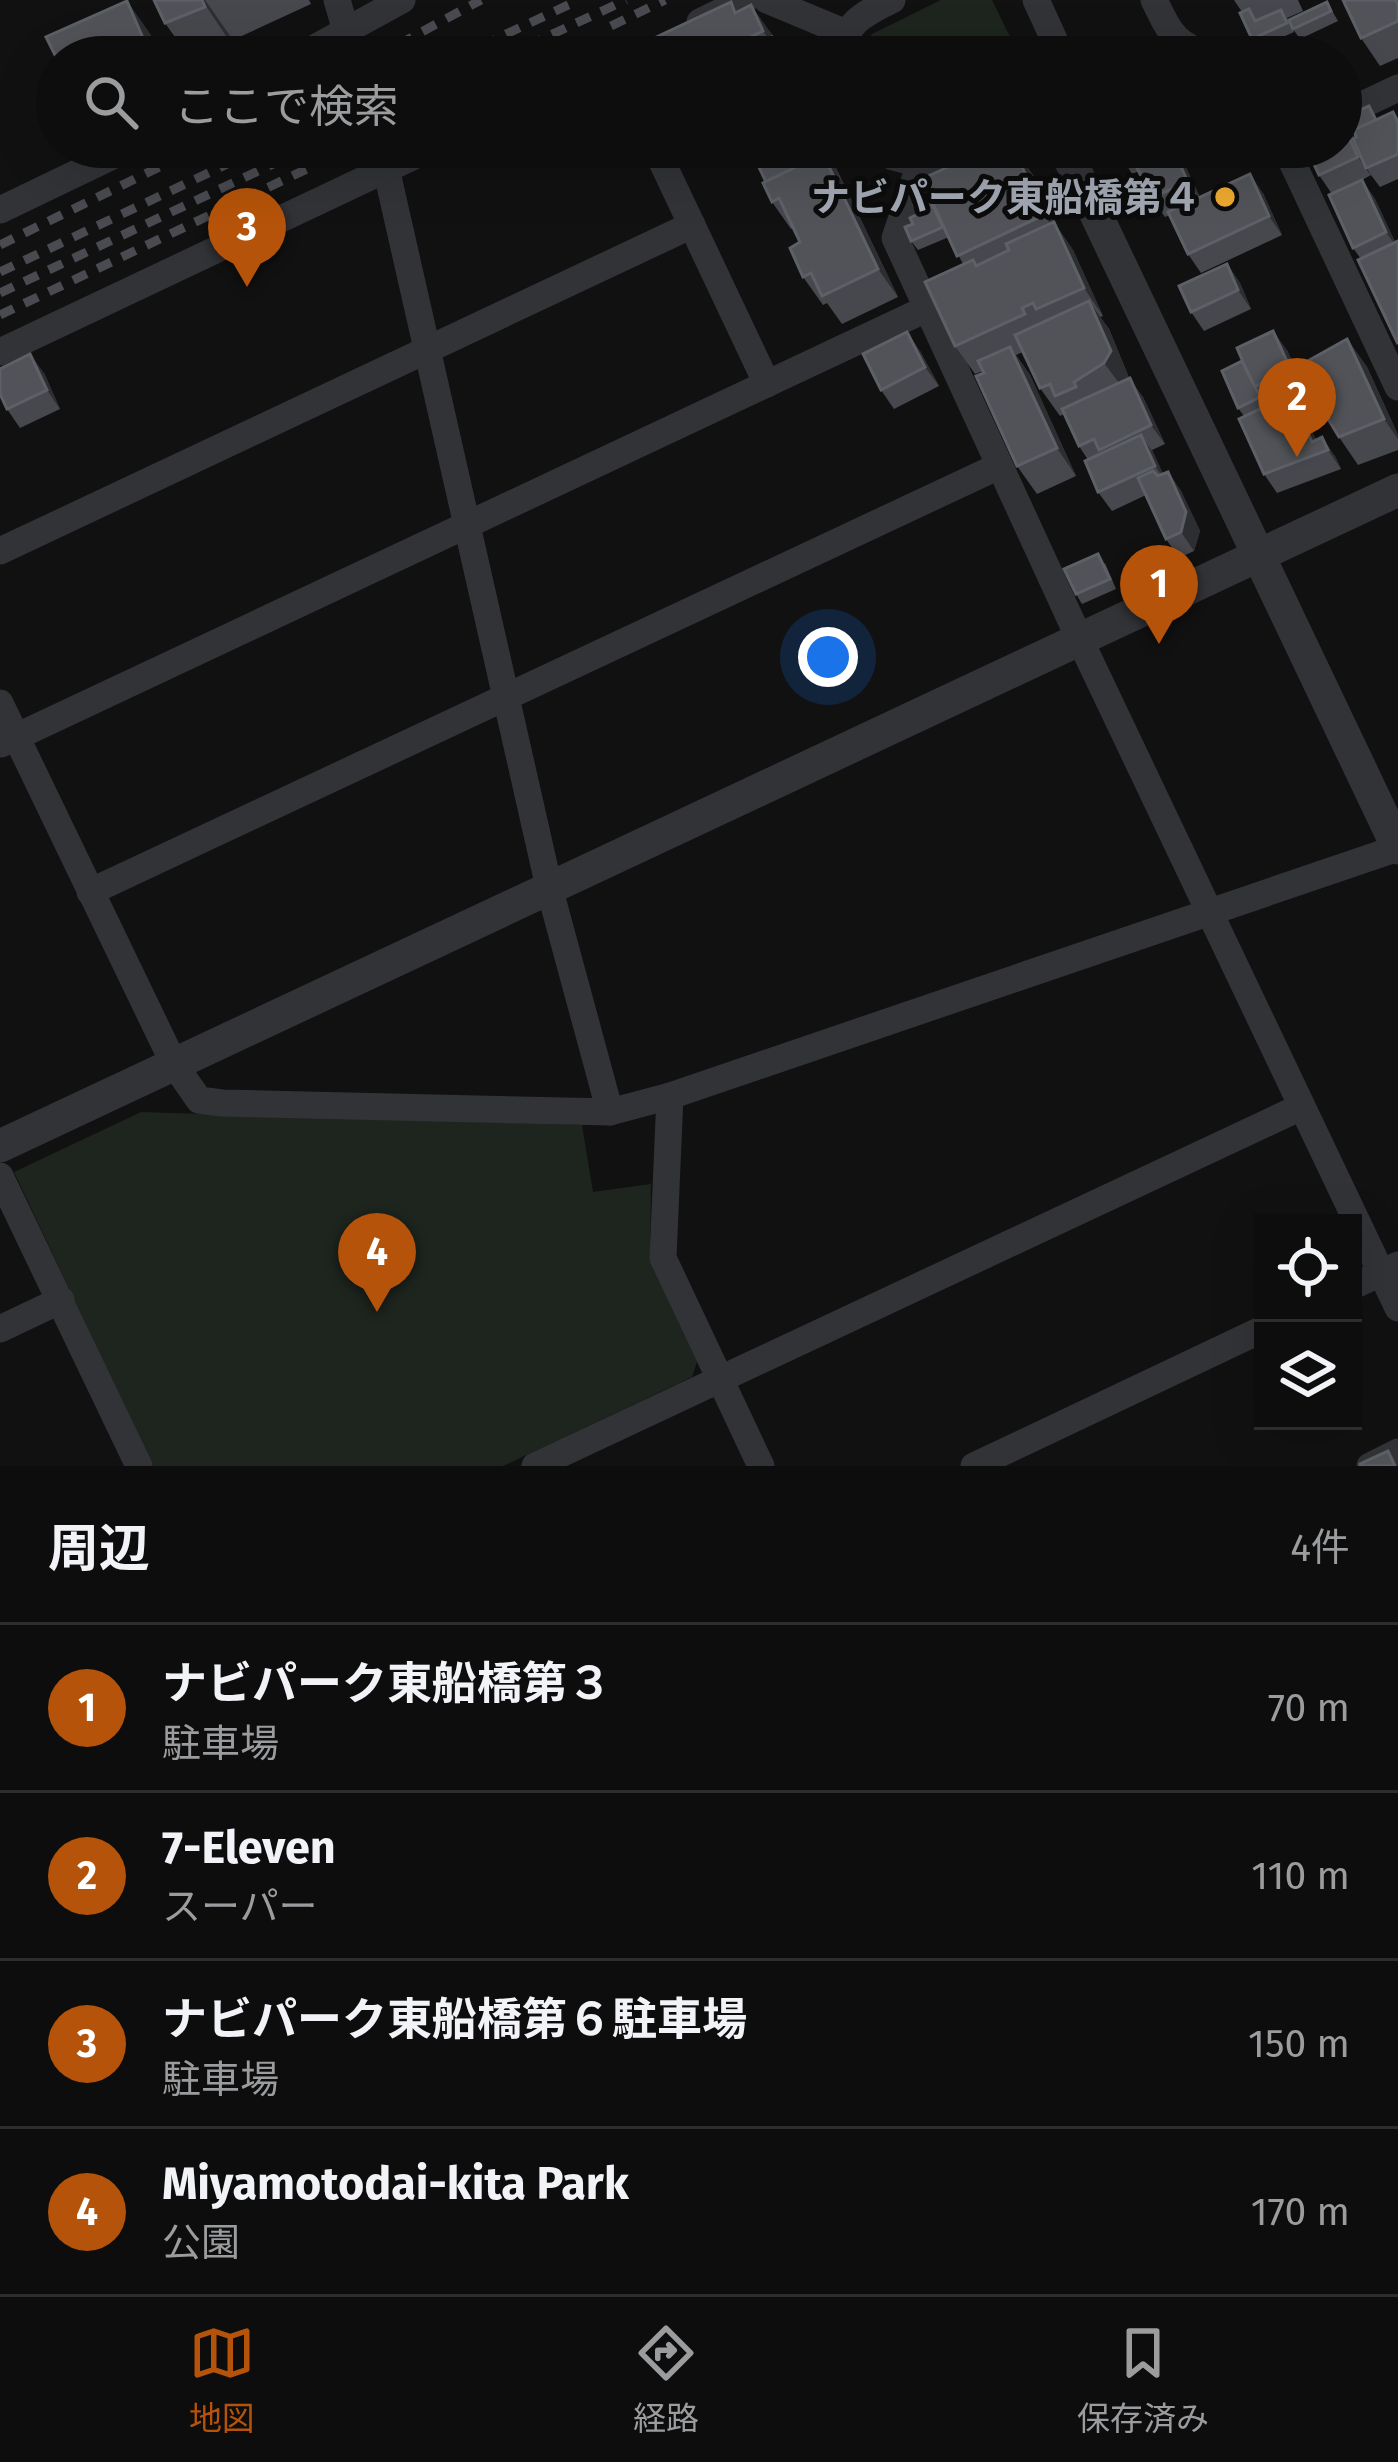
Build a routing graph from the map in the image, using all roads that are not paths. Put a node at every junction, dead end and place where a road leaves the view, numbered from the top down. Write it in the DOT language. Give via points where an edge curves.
graph roads {
  1 [pos="337,0"];
  2 [pos="402,0"];
  3 [pos="745,0"];
  4 [pos="766,0"];
  5 [pos="892,0"];
  6 [pos="1036,0"];
  7 [pos="1154,0"];
  8 [pos="346,31"];
  9 [pos="337,36"];
  10 [pos="671,36"];
  11 [pos="830,36"];
  12 [pos="849,36"];
  13 [pos="1052,36"];
  14 [pos="1170,36"];
  15 [pos="1398,88"];
  16 [pos="1362,106"];
  17 [pos="87,168"];
  18 [pos="386,168"];
  19 [pos="665,168"];
  20 [pos="919,168"];
  21 [pos="1074,168"];
  22 [pos="1298,168"];
  23 [pos="0,210"];
  24 [pos="692,225"];
  25 [pos="926,309"];
  26 [pos="425,349"];
  27 [pos="0,352"];
  28 [pos="767,384"];
  29 [pos="1398,387"];
  30 [pos="999,466"];
  31 [pos="1398,490"];
  32 [pos="467,525"];
  33 [pos="0,551"];
  34 [pos="1259,557"];
  35 [pos="1080,640"];
  36 [pos="506,697"];
  37 [pos="0,703"];
  38 [pos="8,741"];
  39 [pos="1398,848"];
  40 [pos="549,887"];
  41 [pos="90,892"];
  42 [pos="1210,912"];
  43 [pos="174,1064"];
  44 [pos="670,1096"];
  45 [pos="1301,1107"];
  46 [pos="610,1112"];
  47 [pos="0,1146"];
  48 [pos="0,1176"];
  49 [pos="1390,1269"];
  50 [pos="1362,1282"];
  51 [pos="61,1300"];
  52 [pos="1398,1308"];
  53 [pos="0,1329"];
  54 [pos="1254,1333"];
  55 [pos="720,1378"];
  56 [pos="1398,1452"];
  57 [pos="133,1464"];
  58 [pos="535,1466"];
  59 [pos="761,1466"];
  60 [pos="974,1466"];
  61 [pos="1370,1466"];
  1 -- 8 [label="street"];
  2 -- 8 [label="street"];
  3 -- 10 [label="street"];
  4 -- 11 [label="street"];
  5 -- 12 [label="street" via="854,21"];
  6 -- 13 [label="street"];
  7 -- 14 [label="street"];
  8 -- 9 [label="street"];
  15 -- 16 [label="street"];
  17 -- 23 [label="street"];
  18 -- 26 [label="street"];
  18 -- 27 [label="street"];
  19 -- 24 [label="street"];
  20 -- 25 [label="street" via="895,238"];
  21 -- 34 [label="street"];
  22 -- 29 [label="street" via="1366,290"];
  24 -- 26 [label="street"];
  24 -- 28 [label="street"];
  25 -- 28 [label="street"];
  25 -- 30 [label="street"];
  26 -- 32 [label="street"];
  26 -- 33 [label="street"];
  28 -- 32 [label="street"];
  30 -- 35 [label="street"];
  30 -- 36 [label="street"];
  31 -- 34 [label="street"];
  32 -- 36 [label="street"];
  32 -- 38 [label="street"];
  34 -- 35 [label="street"];
  34 -- 39 [label="street"];
  35 -- 40 [label="street"];
  35 -- 42 [label="street"];
  36 -- 40 [label="street"];
  36 -- 41 [label="street"];
  37 -- 38 [label="street"];
  38 -- 41 [label="street"];
  39 -- 42 [label="street"];
  40 -- 43 [label="street"];
  40 -- 46 [label="street"];
  41 -- 43 [label="street"];
  42 -- 44 [label="street"];
  42 -- 45 [label="street"];
  43 -- 46 [label="street" via="199,1100"];
  43 -- 47 [label="street"];
  44 -- 46 [label="street"];
  44 -- 55 [label="street" via="663,1258"];
  45 -- 49 [label="street"];
  45 -- 55 [label="street"];
  48 -- 51 [label="street"];
  49 -- 50 [label="street"];
  49 -- 52 [label="street"];
  51 -- 53 [label="street"];
  51 -- 57 [label="street"];
  54 -- 60 [label="street"];
  55 -- 58 [label="street"];
  55 -- 59 [label="street"];
  56 -- 61 [label="street"];
}
